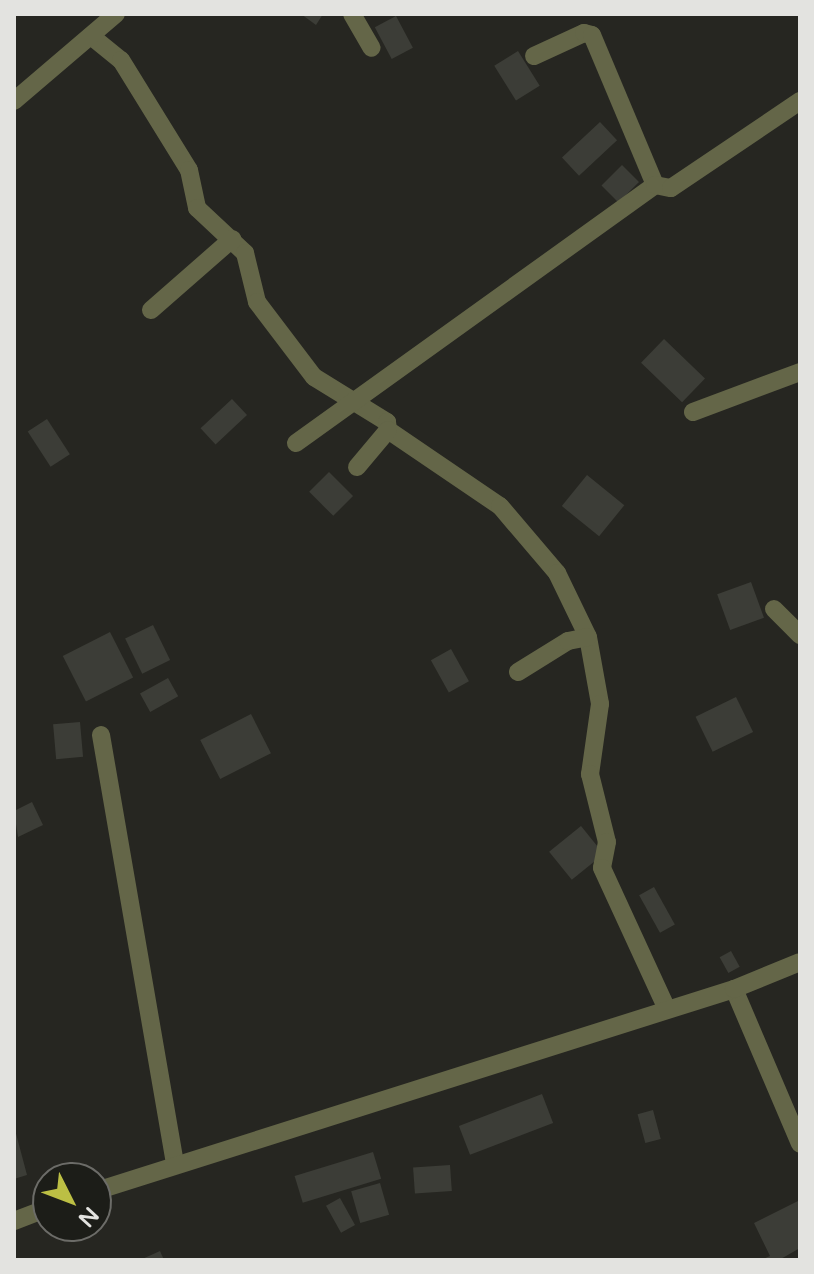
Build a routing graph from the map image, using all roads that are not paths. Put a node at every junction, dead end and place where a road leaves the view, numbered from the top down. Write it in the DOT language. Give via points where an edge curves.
graph roads {
  1 [pos="116,14"];
  2 [pos="352,14"];
  3 [pos="91,36"];
  4 [pos="372,48"];
  5 [pos="534,56"];
  6 [pos="14,101"];
  7 [pos="800,101"];
  8 [pos="655,185"];
  9 [pos="232,239"];
  10 [pos="151,310"];
  11 [pos="800,372"];
  12 [pos="352,402"];
  13 [pos="693,412"];
  14 [pos="388,430"];
  15 [pos="296,443"];
  16 [pos="357,467"];
  17 [pos="774,609"];
  18 [pos="800,635"];
  19 [pos="588,637"];
  20 [pos="518,672"];
  21 [pos="101,735"];
  22 [pos="800,962"];
  23 [pos="734,989"];
  24 [pos="667,1009"];
  25 [pos="800,1144"];
  26 [pos="175,1162"];
  27 [pos="112,1185"];
  1 -- 3 [label="street"];
  2 -- 4 [label="street"];
  3 -- 6 [label="street"];
  3 -- 9 [label="street" via="115,53 129,72 189,170 192,194 204,218"];
  5 -- 8 [label="street" via="584,33 592,35"];
  7 -- 8 [label="street" via="671,188"];
  8 -- 12 [label="street"];
  9 -- 10 [label="street"];
  9 -- 12 [label="street" via="251,263 253,291 271,326 314,377"];
  11 -- 13 [label="street"];
  12 -- 14 [label="street" via="387,422"];
  12 -- 15 [label="street"];
  14 -- 16 [label="street"];
  14 -- 19 [label="street" via="500,506 557,573"];
  17 -- 18 [label="street"];
  19 -- 20 [label="street" via="568,641"];
  19 -- 24 [label="street" via="600,704 590,774 607,842 602,868"];
  21 -- 26 [label="street"];
  22 -- 23 [label="street"];
  23 -- 24 [label="street"];
  23 -- 25 [label="street"];
  24 -- 26 [label="street"];
  26 -- 27 [label="street"];
}
